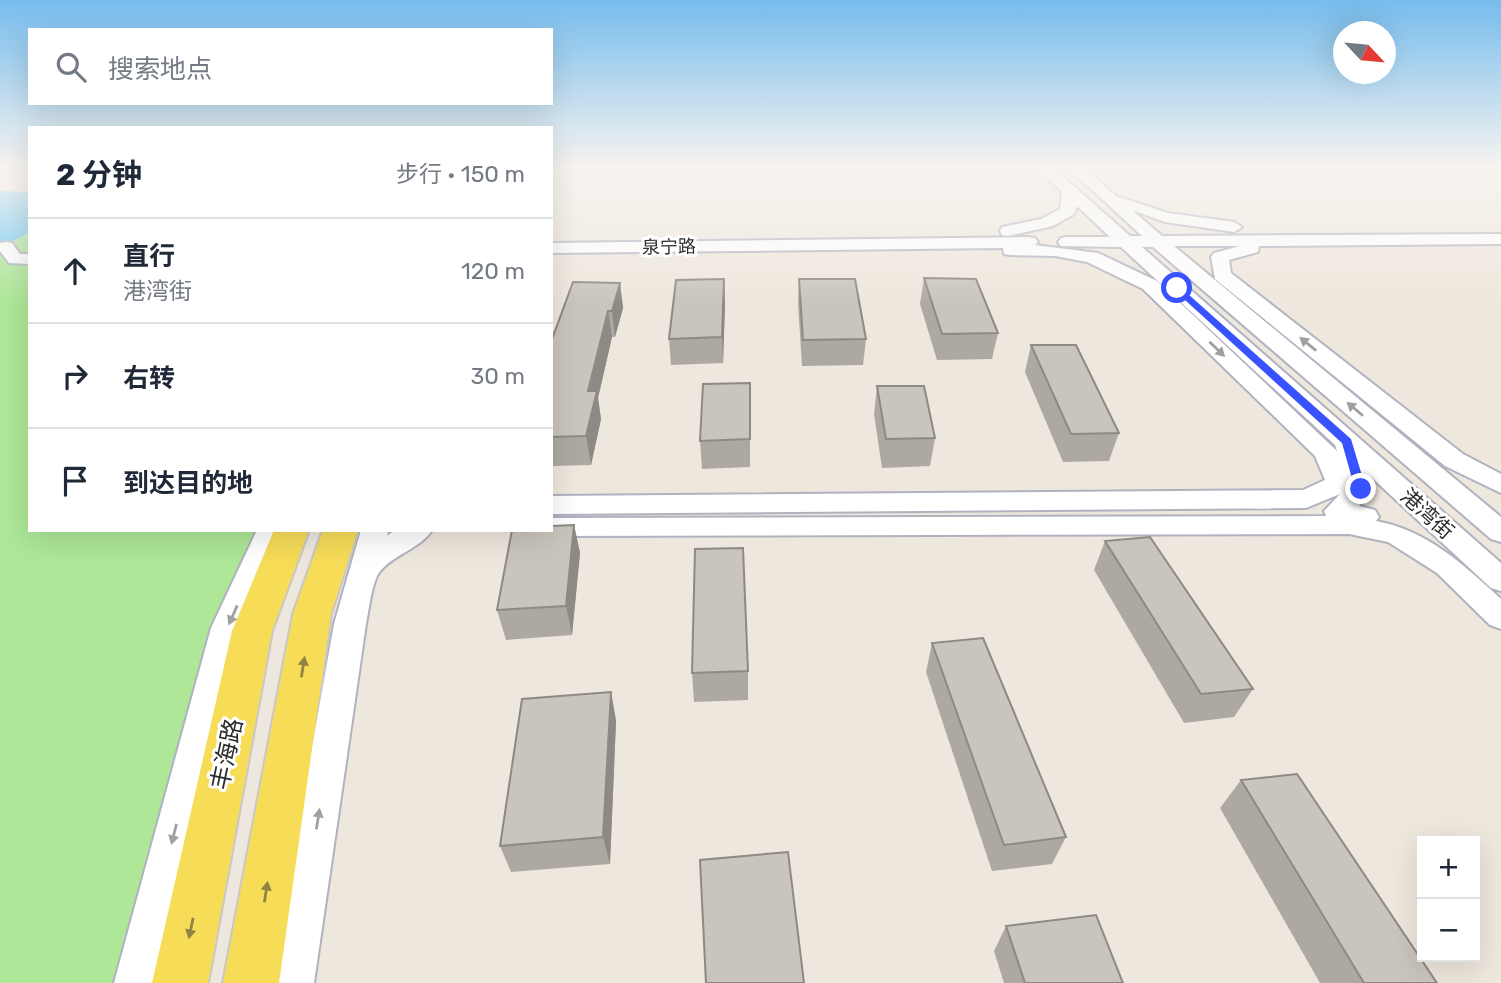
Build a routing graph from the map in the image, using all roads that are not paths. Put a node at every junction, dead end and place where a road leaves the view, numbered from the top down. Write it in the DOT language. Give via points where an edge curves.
graph roads {
  1 [pos="1067,212"];
  2 [pos="1087,212"];
  3 [pos="1129,212"];
  4 [pos="1149,212"];
  5 [pos="1163,212"];
  6 [pos="1230,221"];
  7 [pos="1501,228"];
  8 [pos="553,235"];
  9 [pos="1150,235"];
  10 [pos="1119,236"];
  11 [pos="1014,237"];
  12 [pos="1250,239"];
  13 [pos="1501,239"];
  14 [pos="6,247"];
  15 [pos="553,248"];
  16 [pos="28,259"];
  17 [pos="1208,284"];
  18 [pos="1177,288"];
  19 [pos="1378,428"];
  20 [pos="1347,442"];
  21 [pos="1501,485"];
  22 [pos="1501,494"];
  23 [pos="553,505"];
  24 [pos="1337,511"];
  25 [pos="553,513"];
  26 [pos="553,527"];
  27 [pos="270,532"];
  28 [pos="291,532"];
  29 [pos="340,532"];
  30 [pos="374,532"];
  31 [pos="414,532"];
  32 [pos="1501,532"];
  33 [pos="365,569"];
  34 [pos="1501,582"];
  35 [pos="1501,617"];
  36 [pos="136,983"];
  37 [pos="180,983"];
  38 [pos="251,983"];
  39 [pos="292,983"];
  1 -- 11 [label="street"];
  2 -- 10 [label="street, 港湾街"];
  3 -- 9 [label="street, 港湾街"];
  4 -- 12 [label="street"];
  5 -- 6 [label="street"];
  7 -- 12 [label="street, 泉宁路"];
  8 -- 11 [label="street, 泉宁路"];
  9 -- 10 [label="street, 泉宁路"];
  9 -- 12 [label="street, 泉宁路"];
  9 -- 17 [label="street, 港湾街"];
  10 -- 11 [label="street, 泉宁路"];
  10 -- 18 [label="street, 港湾街"];
  11 -- 15 [label="street, 泉宁路"];
  11 -- 18 [label="street" via="1096,253"];
  11 -- 23 [label="street, one-way" via="1092,257 1150,285 1326,453 1340,484 1306,499"];
  12 -- 13 [label="street, 泉宁路"];
  12 -- 17 [label="street" via="1205,252"];
  21 -- 12 [label="street, one-way" via="1454,460 1222,275 1220,257"];
  14 -- 16 [label="street" via="15,259"];
  19 -- 17 [label="street, 港湾街, one-way"];
  18 -- 20 [label="street, 港湾街"];
  19 -- 22 [label="street"];
  19 -- 32 [label="street, 港湾街"];
  20 -- 24 [label="street" via="1361,489"];
  20 -- 34 [label="street, 港湾街"];
  24 -- 25 [label="street"];
  24 -- 34 [label="street" via="1388,522"];
  26 -- 35 [label="street" via="1349,525 1396,534 1447,566"];
  27 -- 36 [label="street, one-way" via="227,628"];
  28 -- 37 [label="main road, 丰海路, one-way" via="252,631"];
  38 -- 29 [label="main road, one-way" via="312,614"];
  30 -- 33 [label="street"];
  31 -- 33 [label="street"];
  39 -- 33 [label="street, one-way" via="350,624"];
}
